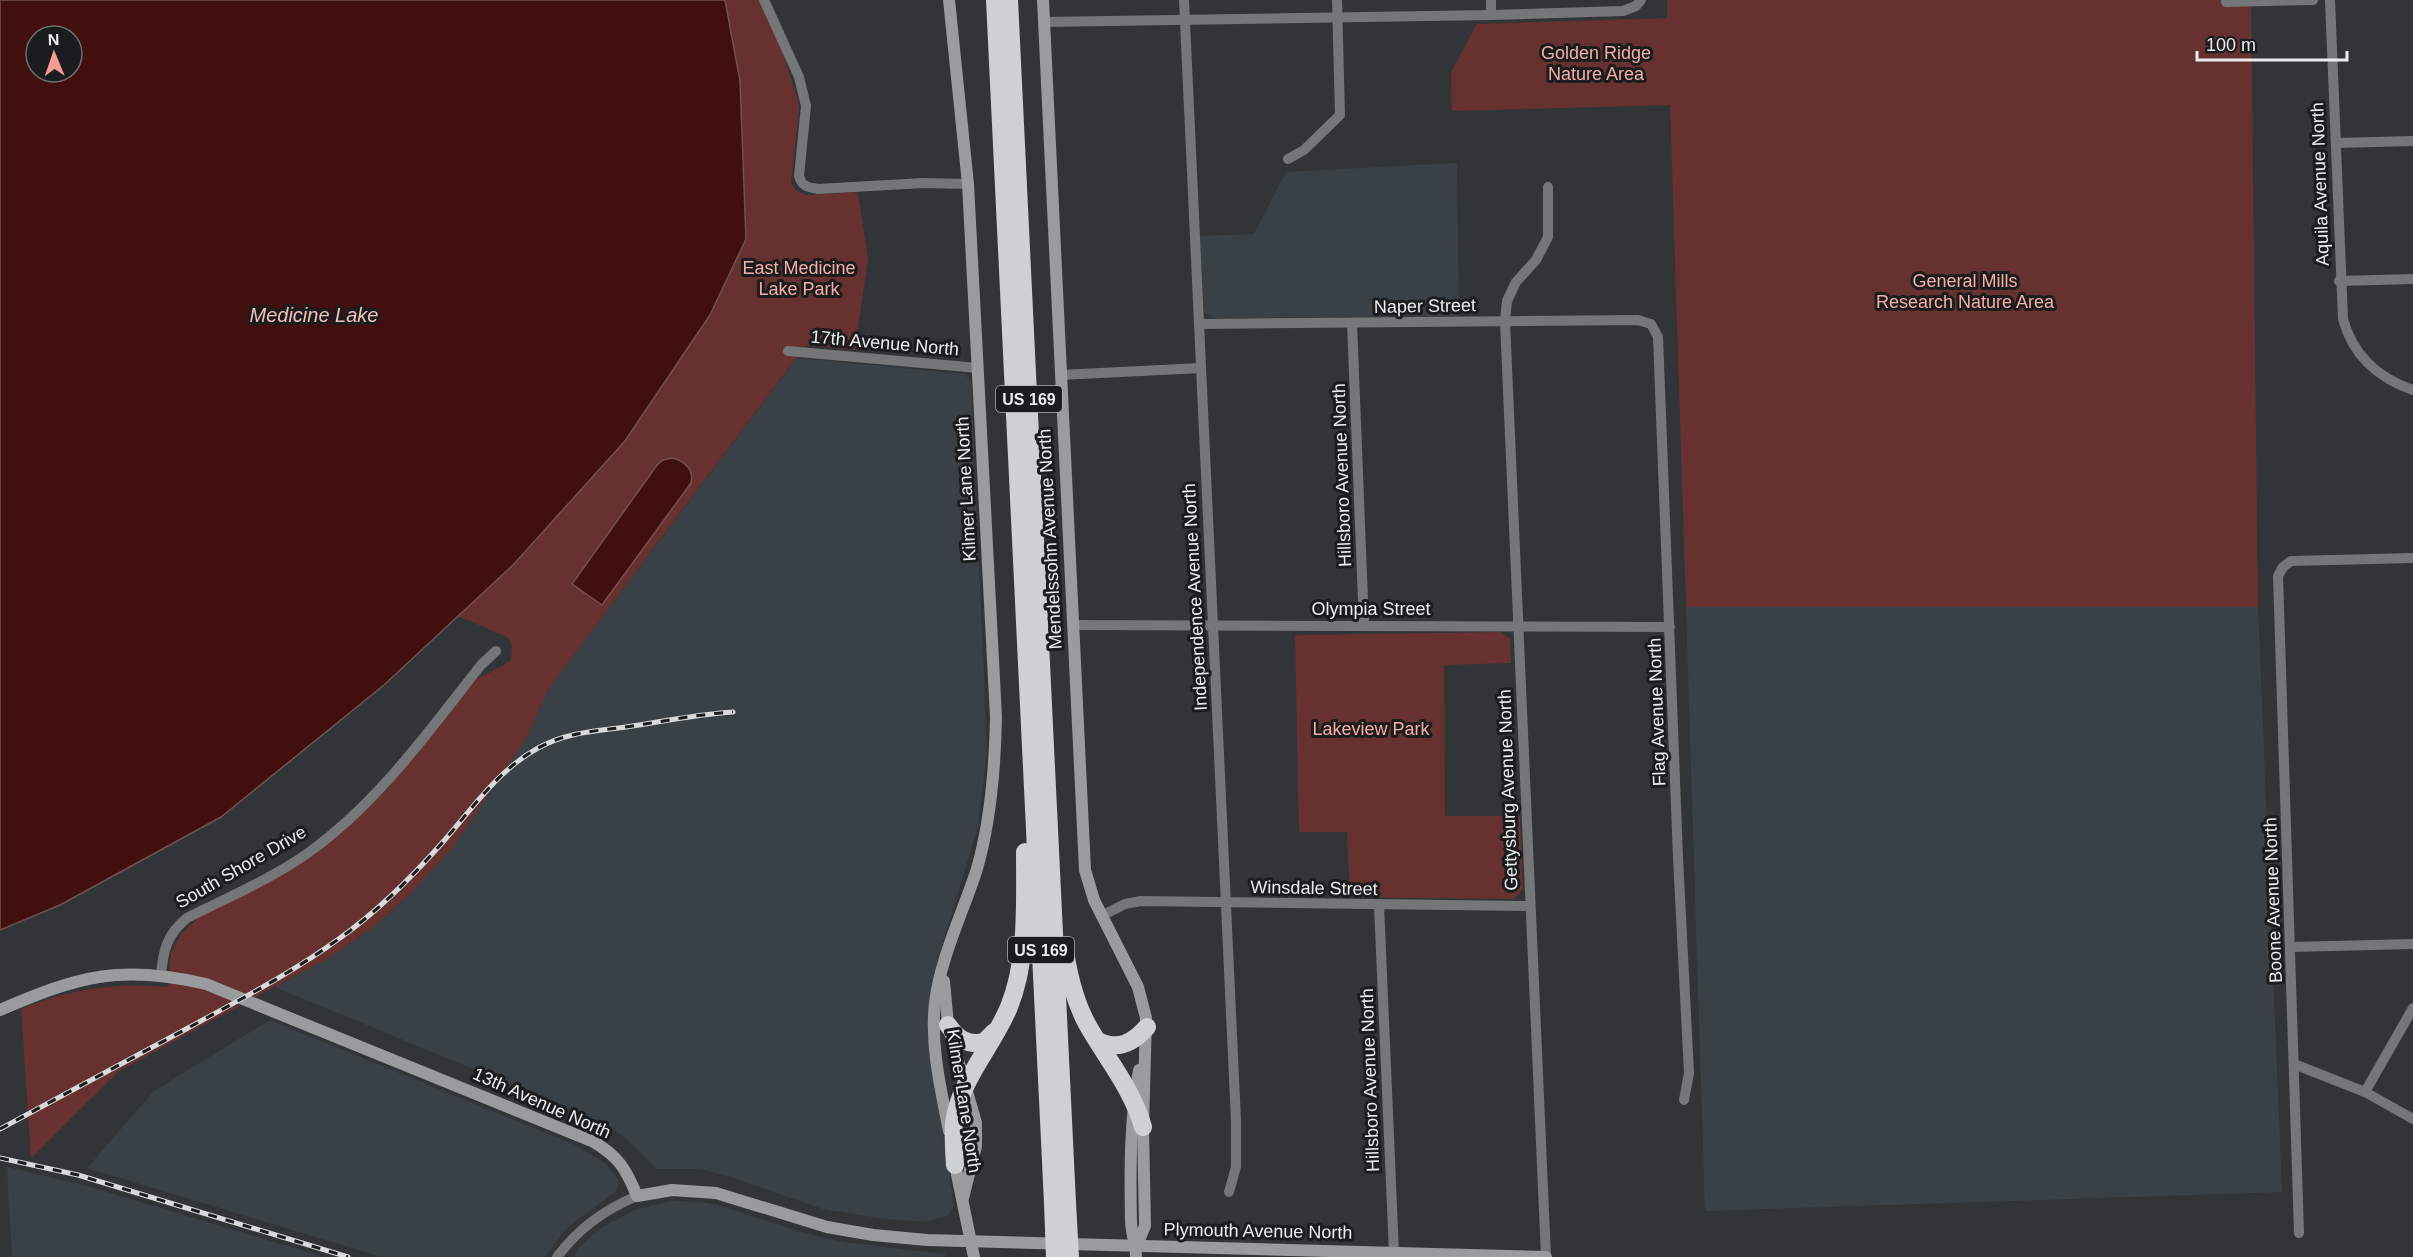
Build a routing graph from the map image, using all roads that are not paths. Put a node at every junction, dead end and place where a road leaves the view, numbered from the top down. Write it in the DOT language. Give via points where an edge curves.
graph roads {
  1 [pos="764,0"];
  2 [pos="949,0"];
  3 [pos="995,0"];
  4 [pos="1009,0"];
  5 [pos="1043,0"];
  6 [pos="1184,0"];
  7 [pos="1337,0"];
  8 [pos="1491,0"];
  9 [pos="2313,0"];
  10 [pos="2330,0"];
  11 [pos="2226,2"];
  12 [pos="1638,3"];
  13 [pos="1491,15"];
  14 [pos="1337,17"];
  15 [pos="1185,19"];
  16 [pos="1044,22"];
  17 [pos="2413,141"];
  18 [pos="2336,143"];
  19 [pos="1288,159"];
  20 [pos="968,184"];
  21 [pos="1548,187"];
  22 [pos="2413,279"];
  23 [pos="2339,281"];
  24 [pos="1504,321"];
  25 [pos="1352,323"];
  26 [pos="1199,324"];
  27 [pos="1651,324"];
  28 [pos="788,351"];
  29 [pos="978,368"];
  30 [pos="1201,368"];
  31 [pos="1060,375"];
  32 [pos="2413,390"];
  33 [pos="2413,558"];
  34 [pos="1073,625"];
  35 [pos="1213,625"];
  36 [pos="1364,625"];
  37 [pos="1517,626"];
  38 [pos="1670,627"];
  39 [pos="496,651"];
  40 [pos="1028,698"];
  41 [pos="1048,798"];
  42 [pos="1227,903"];
  43 [pos="1379,905"];
  44 [pos="1529,906"];
  45 [pos="1101,916"];
  46 [pos="2413,944"];
  47 [pos="2291,948"];
  48 [pos="943,971"];
  49 [pos="161,975"];
  50 [pos="2413,1008"];
  51 [pos="0,1010"];
  52 [pos="948,1025"];
  53 [pos="999,1026"];
  54 [pos="1147,1027"];
  55 [pos="1098,1041"];
  56 [pos="2294,1064"];
  57 [pos="966,1088"];
  58 [pos="2365,1092"];
  59 [pos="1684,1100"];
  60 [pos="1134,1101"];
  61 [pos="2413,1119"];
  62 [pos="1143,1127"];
  63 [pos="955,1165"];
  64 [pos="1229,1192"];
  65 [pos="637,1196"];
  66 [pos="962,1202"];
  67 [pos="1060,1203"];
  68 [pos="2299,1233"];
  69 [pos="969,1240"];
  70 [pos="1136,1252"];
  71 [pos="1394,1252"];
  72 [pos="557,1257"];
  73 [pos="974,1257"];
  74 [pos="1055,1257"];
  75 [pos="1070,1257"];
  76 [pos="1546,1257"];
  1 -- 20 [label="street" via="799,77 806,106 801,183 819,189"];
  2 -- 20 [label="street, Kilmer Lane North"];
  3 -- 40 [label="highway, US 169"];
  4 -- 41 [label="highway, US 169"];
  5 -- 16 [label="street, Mendelssohn Avenue North"];
  6 -- 15 [label="street, Independence Avenue North"];
  7 -- 14 [label="street"];
  8 -- 13 [label="street"];
  9 -- 11 [label="street"];
  10 -- 18 [label="street, Aquila Avenue North"];
  12 -- 13 [label="street" via="1623,11"];
  13 -- 14 [label="street"];
  14 -- 15 [label="street"];
  14 -- 19 [label="street" via="1340,115 1304,150"];
  15 -- 16 [label="street"];
  15 -- 26 [label="street, Independence Avenue North"];
  16 -- 31 [label="street, Mendelssohn Avenue North"];
  17 -- 18 [label="street"];
  18 -- 23 [label="street, Aquila Avenue North"];
  20 -- 29 [label="street, Kilmer Lane North"];
  21 -- 24 [label="street, Gettysburg Avenue North" via="1548,237 1536,260 1516,282"];
  22 -- 23 [label="street"];
  23 -- 32 [label="street, Aquila Avenue North" via="2347,334 2365,361 2395,384"];
  24 -- 25 [label="street, Naper Street"];
  24 -- 27 [label="street, Naper Street" via="1638,320"];
  24 -- 37 [label="street, Gettysburg Avenue North"];
  25 -- 26 [label="street, Naper Street"];
  25 -- 36 [label="street, Hillsboro Avenue North"];
  26 -- 30 [label="street, Independence Avenue North"];
  27 -- 38 [label="street, Flag Avenue North" via="1658,337"];
  28 -- 29 [label="street, 17th Avenue North"];
  29 -- 48 [label="street, Kilmer Lane North" via="995,762 977,869"];
  30 -- 31 [label="street"];
  30 -- 35 [label="street, Independence Avenue North"];
  31 -- 34 [label="street, Mendelssohn Avenue North"];
  33 -- 47 [label="street, Boone Avenue North" via="2291,561 2278,576"];
  34 -- 35 [label="street, Olympia Street"];
  34 -- 45 [label="street, Mendelssohn Avenue North" via="1085,870"];
  35 -- 36 [label="street, Olympia Street"];
  35 -- 42 [label="street, Independence Avenue North"];
  36 -- 37 [label="street, Olympia Street"];
  37 -- 38 [label="street, Olympia Street"];
  37 -- 44 [label="street, Gettysburg Avenue North"];
  38 -- 59 [label="street, Flag Avenue North" via="1689,1073"];
  39 -- 49 [label="street, South Shore Drive" via="386,782 343,824 307,853 178,926 166,945"];
  40 -- 53 [label="highway" via="1021,957 1014,990"];
  40 -- 67 [label="highway, US 169"];
  41 -- 55 [label="highway" via="1069,975 1082,1013"];
  41 -- 67 [label="highway, US 169"];
  42 -- 43 [label="street, Winsdale Street"];
  42 -- 45 [label="street, Winsdale Street" via="1141,902 1125,904"];
  42 -- 64 [label="street, Independence Avenue North" via="1236,1132 1236,1167"];
  43 -- 44 [label="street, Winsdale Street"];
  43 -- 71 [label="street, Hillsboro Avenue North"];
  44 -- 76 [label="street, Gettysburg Avenue North"];
  45 -- 54 [label="street, Mendelssohn Avenue North" via="1138,987"];
  46 -- 47 [label="street"];
  47 -- 56 [label="street, Boone Avenue North"];
  48 -- 52 [label="street, Kilmer Lane North"];
  48 -- 63 [label="street, Kilmer Lane North" via="935,1003 935,1042"];
  49 -- 51 [label="street" via="86,978"];
  49 -- 65 [label="street, 13th Avenue North" via="206,984 244,998 594,1142 616,1156"];
  50 -- 58 [label="street"];
  52 -- 53 [label="highway" via="961,1040 977,1043 990,1038"];
  52 -- 57 [label="street, Kilmer Lane North"];
  53 -- 57 [label="highway"];
  54 -- 55 [label="highway" via="1130,1043 1115,1046"];
  54 -- 60 [label="street, Mendelssohn Avenue North"];
  54 -- 62 [label="street, Mendelssohn Avenue North"];
  55 -- 60 [label="highway"];
  56 -- 58 [label="street"];
  56 -- 68 [label="street, Boone Avenue North"];
  57 -- 63 [label="highway" via="954,1122"];
  57 -- 66 [label="street, Kilmer Lane North" via="976,1123 976,1146"];
  58 -- 61 [label="street"];
  60 -- 62 [label="highway"];
  60 -- 70 [label="street, Mendelssohn Avenue North" via="1131,1223"];
  62 -- 70 [label="street, Mendelssohn Avenue North" via="1144,1226"];
  63 -- 66 [label="street, Kilmer Lane North"];
  65 -- 69 [label="street" via="672,1190 705,1191 827,1227 904,1238"];
  65 -- 72 [label="street" via="590,1222"];
  66 -- 69 [label="street, Kilmer Lane North"];
  67 -- 74 [label="highway, US 169, bridge"];
  67 -- 75 [label="highway, US 169, bridge"];
  69 -- 70 [label="street, Plymouth Avenue North"];
  69 -- 73 [label="street, Kilmer Lane North"];
  70 -- 71 [label="street, Plymouth Avenue North"];
  71 -- 76 [label="street, Plymouth Avenue North"];
}
